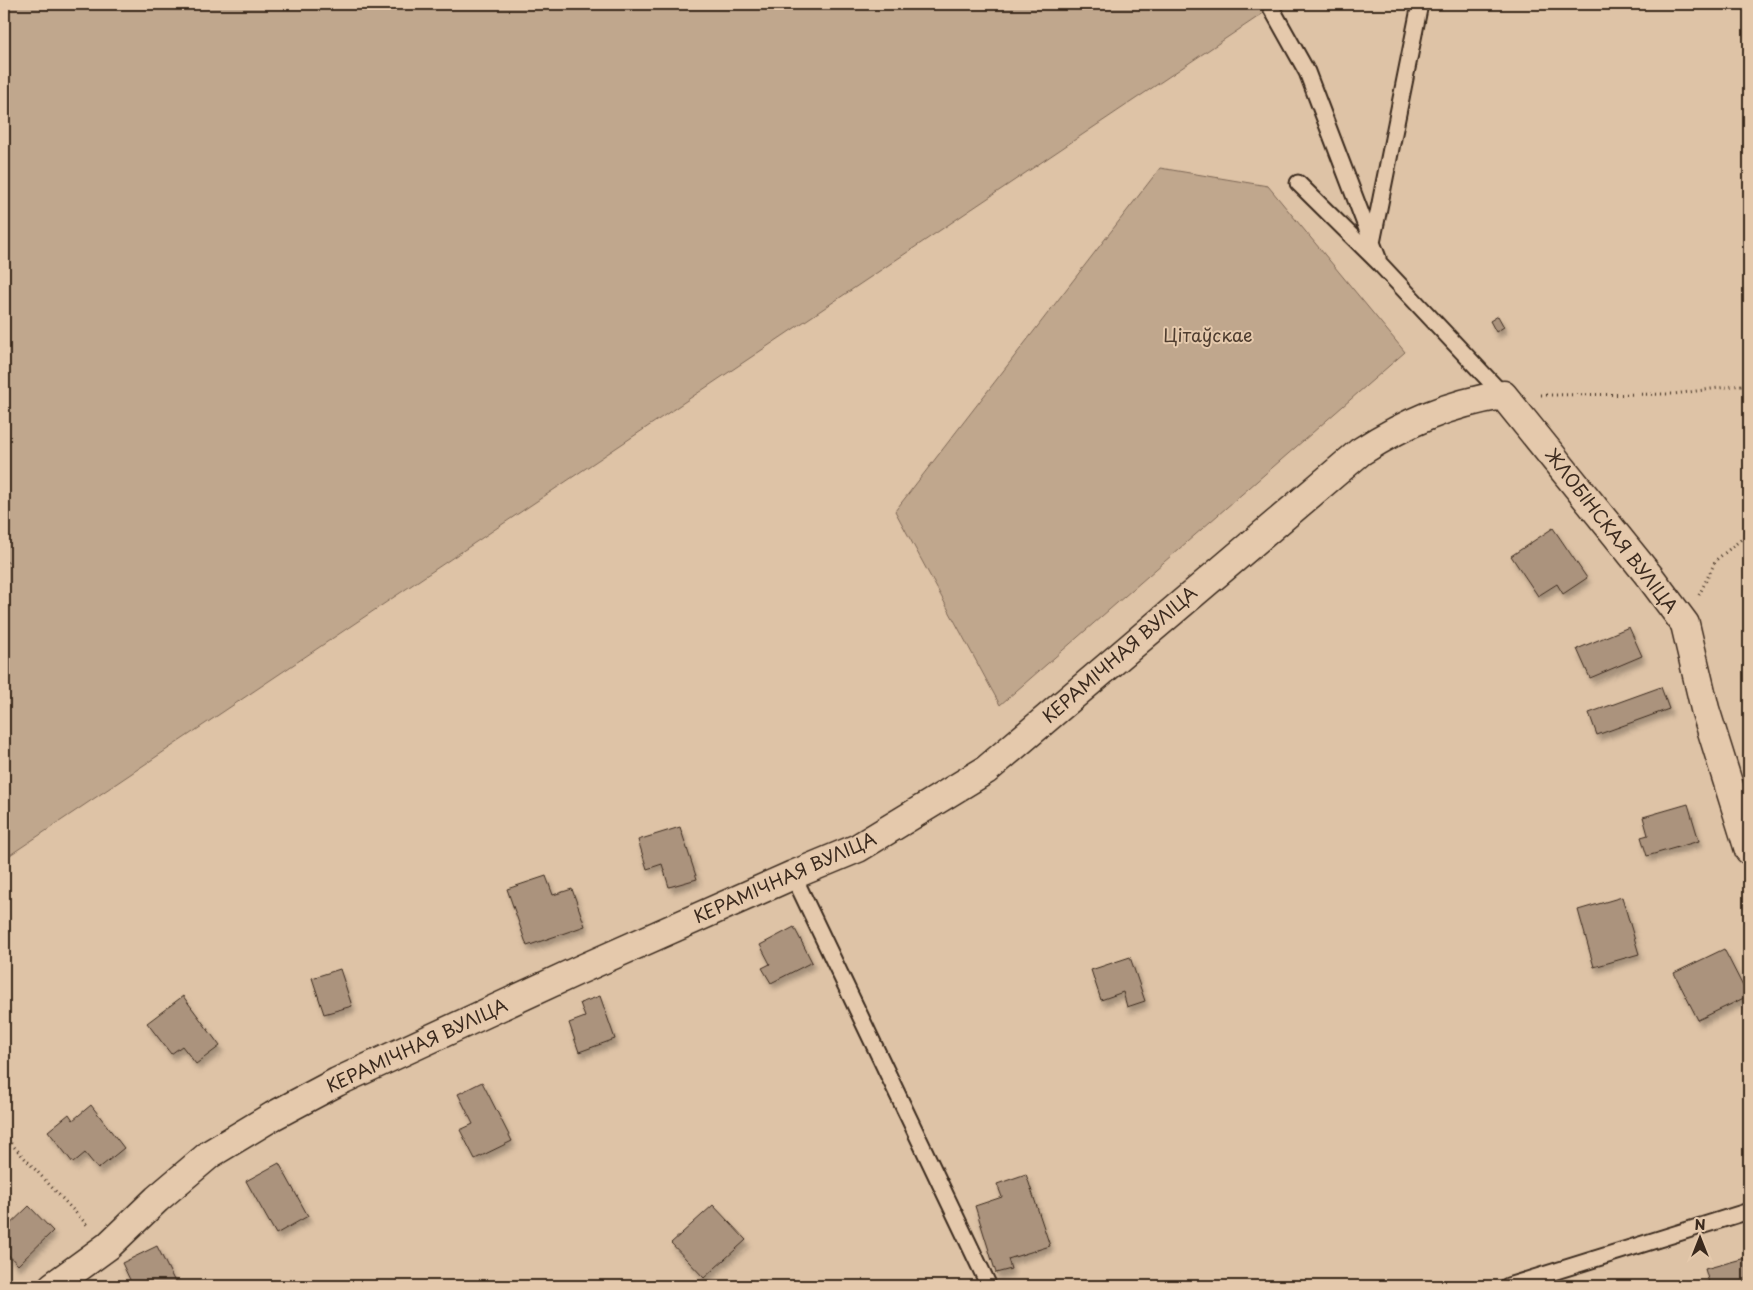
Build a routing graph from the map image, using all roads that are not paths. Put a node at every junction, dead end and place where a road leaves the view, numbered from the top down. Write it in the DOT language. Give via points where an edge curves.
graph roads {
  1 [pos="1269,4"];
  2 [pos="1420,4"];
  3 [pos="1298,182"];
  4 [pos="1372,243"];
  5 [pos="1380,264"];
  6 [pos="1503,395"];
  7 [pos="1749,850"];
  8 [pos="793,875"];
  9 [pos="1749,1211"];
  10 [pos="53,1286"];
  11 [pos="986,1286"];
  12 [pos="1508,1286"];
  1 -- 4 [label="lane" via="1307,72"];
  2 -- 4 [label="lane"];
  3 -- 5 [label="lane"];
  4 -- 5 [label="lane"];
  5 -- 6 [label="lane"];
  6 -- 7 [label="street, ЖЛОБІНСКАЯ ВУЛІЦА" via="1685,624 1705,710"];
  6 -- 8 [label="street, КЕРАМІЧНАЯ ВУЛІЦА" via="1440,410 1395,430 1360,452 986,770 858,848"];
  8 -- 10 [label="street, КЕРАМІЧНАЯ ВУЛІЦА" via="355,1074 281,1112 210,1154 108,1246"];
  8 -- 11 [label="lane" via="987,1282"];
  9 -- 12 [label="lane"];
}
